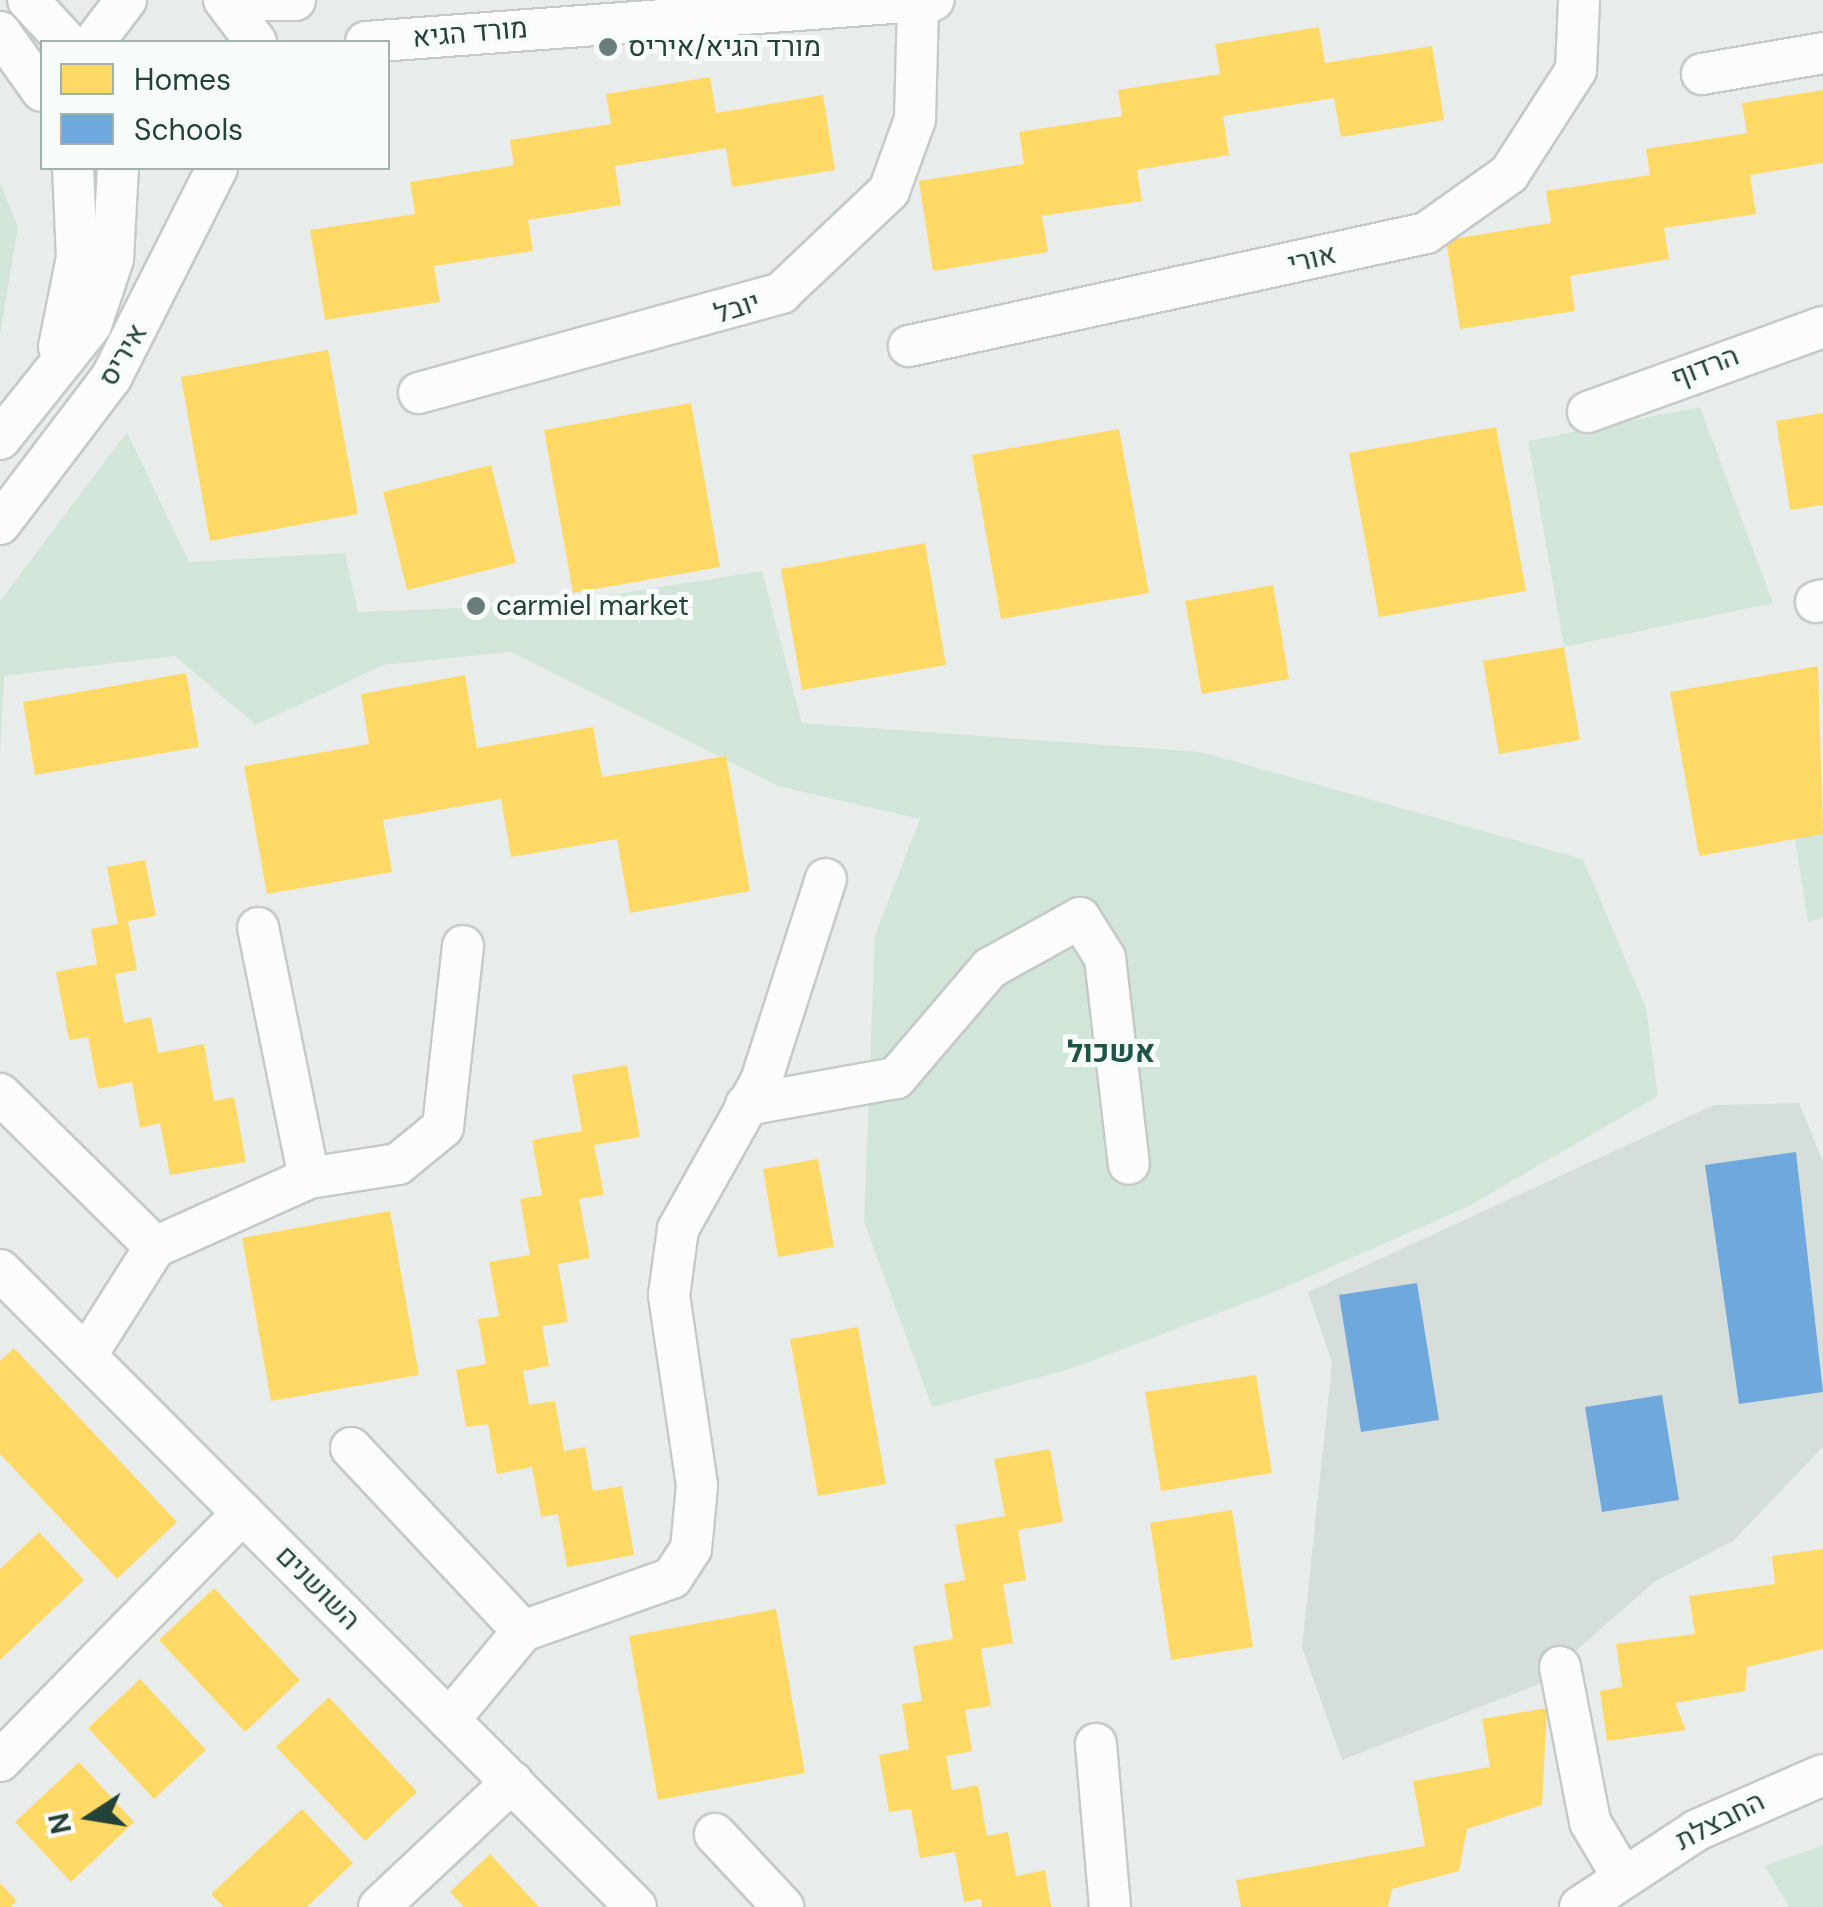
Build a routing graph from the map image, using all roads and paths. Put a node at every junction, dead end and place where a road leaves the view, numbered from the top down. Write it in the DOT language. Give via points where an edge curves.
graph roads {
  1 [pos="28,0"];
  2 [pos="126,0"];
  3 [pos="224,0"];
  4 [pos="264,0"];
  5 [pos="296,0"];
  6 [pos="1579,0"];
  7 [pos="926,1"];
  8 [pos="0,32"];
  9 [pos="66,40"];
  10 [pos="96,40"];
  11 [pos="254,40"];
  12 [pos="390,40"];
  13 [pos="1823,53"];
  14 [pos="1702,74"];
  15 [pos="40,88"];
  16 [pos="73,170"];
  17 [pos="118,170"];
  18 [pos="217,170"];
  19 [pos="1823,327"];
  20 [pos="909,346"];
  21 [pos="52,375"];
  22 [pos="419,393"];
  23 [pos="1588,412"];
  24 [pos="0,440"];
  25 [pos="0,524"];
  26 [pos="826,879"];
  27 [pos="258,928"];
  28 [pos="463,946"];
  29 [pos="0,1094"];
  30 [pos="746,1105"];
  31 [pos="1128,1164"];
  32 [pos="310,1178"];
  33 [pos="155,1247"];
  34 [pos="0,1270"];
  35 [pos="86,1356"];
  36 [pos="351,1448"];
  37 [pos="243,1513"];
  38 [pos="523,1630"];
  39 [pos="1560,1667"];
  40 [pos="450,1720"];
  41 [pos="1096,1744"];
  42 [pos="0,1761"];
  43 [pos="1823,1776"];
  44 [pos="512,1782"];
  45 [pos="715,1834"];
  46 [pos="1622,1876"];
  47 [pos="379,1907"];
  48 [pos="636,1907"];
  49 [pos="783,1907"];
  50 [pos="1110,1907"];
  51 [pos="1580,1907"];
  1 -- 9 [label="street"];
  2 -- 10 [label="street"];
  3 -- 11 [label="street"];
  4 -- 5 [label="street"];
  6 -- 20 [label="street, אורי" via="1576,70 1509,174 1426,233"];
  7 -- 12 [label="street, מורד הגיא"];
  7 -- 22 [label="street, יובל" via="915,119 889,191 781,293"];
  8 -- 15 [label="street"];
  13 -- 14 [label="street"];
  16 -- 21 [label="street" via="77,258"];
  17 -- 21 [label="street, איריס" via="113,259 91,325"];
  18 -- 25 [label="street, איריס" via="110,378"];
  19 -- 23 [label="street, הרדוף"];
  21 -- 24 [label="street, איריס"];
  26 -- 30 [label="street"];
  27 -- 32 [label="street"];
  28 -- 32 [label="street" via="443,1128 398,1164"];
  29 -- 33 [label="street"];
  30 -- 31 [label="street" via="896,1078 990,968 1080,918 1104,958"];
  30 -- 38 [label="street" via="678,1229 669,1295 697,1485 692,1549 672,1578"];
  32 -- 33 [label="street"];
  33 -- 35 [label="street"];
  34 -- 35 [label="street, השושנים"];
  35 -- 37 [label="street, השושנים"];
  36 -- 38 [label="street"];
  37 -- 40 [label="street, השושנים"];
  37 -- 42 [label="street"];
  38 -- 40 [label="street"];
  39 -- 46 [label="street" via="1590,1822"];
  40 -- 44 [label="street, השושנים"];
  41 -- 50 [label="street"];
  43 -- 46 [label="street, החבצלת" via="1697,1830"];
  44 -- 47 [label="street"];
  44 -- 48 [label="street, השושנים"];
  45 -- 49 [label="street"];
  46 -- 51 [label="street, החבצלת"];
}
